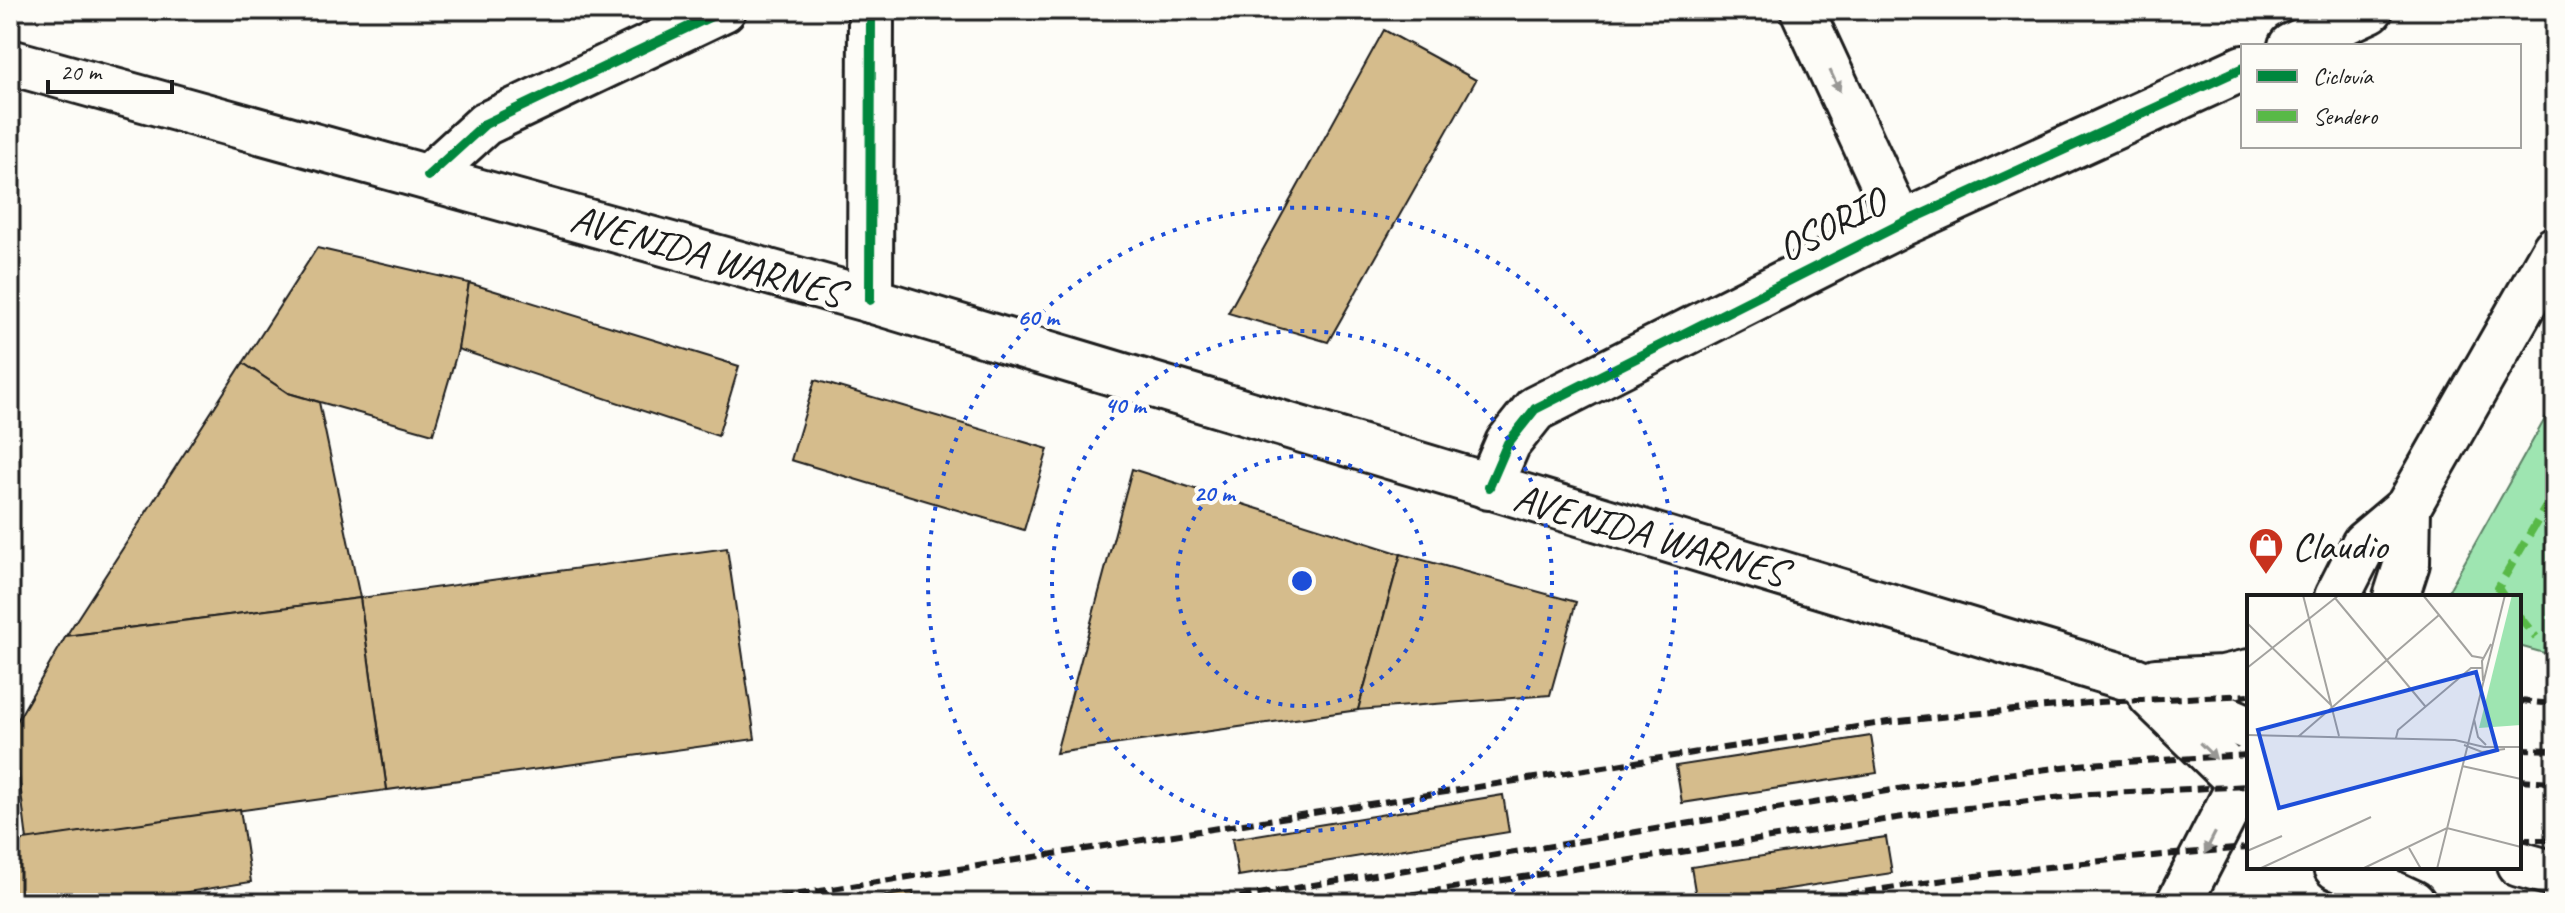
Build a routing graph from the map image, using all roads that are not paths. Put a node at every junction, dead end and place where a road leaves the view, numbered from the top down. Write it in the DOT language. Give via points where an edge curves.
graph roads {
  1 [pos="724,10"];
  2 [pos="871,10"];
  3 [pos="1802,10"];
  4 [pos="2370,10"];
  5 [pos="2295,44"];
  6 [pos="10,62"];
  7 [pos="2241,69"];
  8 [pos="428,176"];
  9 [pos="1901,224"];
  10 [pos="2555,249"];
  11 [pos="870,300"];
  12 [pos="1489,487"];
  13 [pos="2408,507"];
  14 [pos="2338,595"];
  15 [pos="2397,595"];
  16 [pos="2247,672"];
  17 [pos="2135,680"];
  18 [pos="2247,727"];
  19 [pos="2246,781"];
  20 [pos="2521,865"];
  21 [pos="2340,869"];
  22 [pos="2555,874"];
  23 [pos="2179,903"];
  24 [pos="2413,903"];
  1 -- 8 [label="street" via="485,124"];
  2 -- 11 [label="main road"];
  3 -- 9 [label="street, one-way"];
  4 -- 5 [label="main road"];
  6 -- 8 [label="main road, AVENIDA WARNES"];
  7 -- 9 [label="main road, OSORIO"];
  8 -- 11 [label="main road, AVENIDA WARNES"];
  9 -- 12 [label="main road, OSORIO" via="1535,409 1508,443"];
  10 -- 13 [label="main road"];
  11 -- 12 [label="main road, AVENIDA WARNES"];
  12 -- 17 [label="main road, AVENIDA WARNES"];
  13 -- 14 [label="main road" via="2364,544"];
  13 -- 15 [label="main road" via="2407,563"];
  16 -- 17 [label="main road"];
  17 -- 18 [label="main road, AVENIDA WARNES"];
  17 -- 19 [label="main road, AVENIDA WARNES, one-way"];
  19 -- 23 [label="main road, one-way"];
  20 -- 22 [label="main road"];
  21 -- 24 [label="main road"];
}
